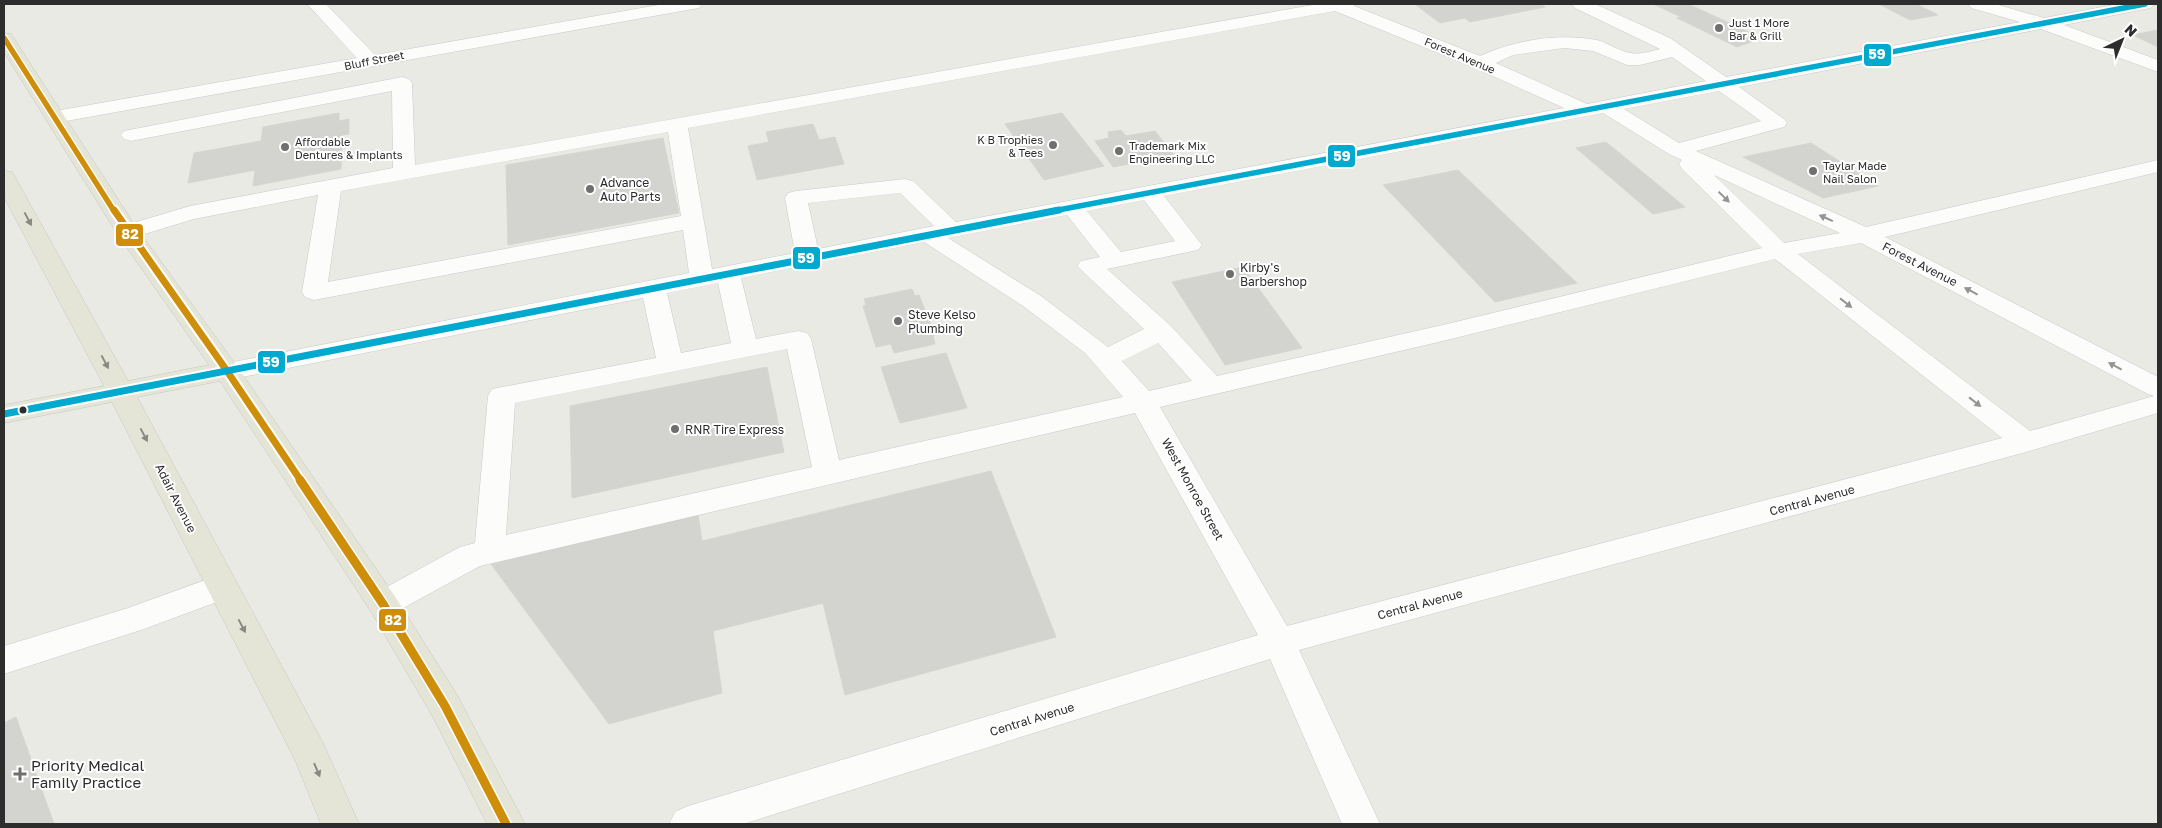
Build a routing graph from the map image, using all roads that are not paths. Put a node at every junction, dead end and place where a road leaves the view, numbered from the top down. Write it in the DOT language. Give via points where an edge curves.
graph roads {
  1 [pos="316,4"];
  2 [pos="693,4"];
  3 [pos="1338,4"];
  4 [pos="1581,4"];
  5 [pos="1977,4"];
  6 [pos="2145,4"];
  7 [pos="2042,23"];
  8 [pos="4,38"];
  9 [pos="1674,51"];
  10 [pos="370,60"];
  11 [pos="1480,63"];
  12 [pos="2155,67"];
  13 [pos="1720,84"];
  14 [pos="1606,106"];
  15 [pos="1585,110"];
  16 [pos="55,117"];
  17 [pos="677,124"];
  18 [pos="131,135"];
  19 [pos="1676,150"];
  20 [pos="2158,166"];
  21 [pos="404,174"];
  22 [pos="6,184"];
  23 [pos="331,186"];
  24 [pos="1150,193"];
  25 [pos="1073,208"];
  26 [pos="693,221"];
  27 [pos="128,232"];
  28 [pos="939,233"];
  29 [pos="1864,235"];
  30 [pos="1780,251"];
  31 [pos="808,258"];
  32 [pos="1116,261"];
  33 [pos="728,274"];
  34 [pos="702,279"];
  35 [pos="654,289"];
  36 [pos="1161,331"];
  37 [pos="745,349"];
  38 [pos="1105,359"];
  39 [pos="670,364"];
  40 [pos="227,371"];
  41 [pos="1211,386"];
  42 [pos="2158,388"];
  43 [pos="121,392"];
  44 [pos="1143,402"];
  45 [pos="2158,404"];
  46 [pos="4,414"];
  47 [pos="2026,442"];
  48 [pos="828,474"];
  49 [pos="490,551"];
  50 [pos="222,587"];
  51 [pos="383,604"];
  52 [pos="1279,642"];
  53 [pos="4,660"];
  54 [pos="340,824"];
  55 [pos="506,824"];
  56 [pos="688,824"];
  57 [pos="1361,824"];
  1 -- 10 [label="street"];
  2 -- 10 [label="street, Bluff Street"];
  3 -- 11 [label="street, Forest Avenue"];
  3 -- 17 [label="street"];
  4 -- 9 [label="street" via="1663,42"];
  5 -- 7 [label="street"];
  6 -- 7 [label="street"];
  7 -- 12 [label="street"];
  7 -- 13 [label="street"];
  8 -- 16 [label="main road"];
  9 -- 11 [label="street" via="1627,59 1598,46 1564,42 1508,50"];
  9 -- 13 [label="street"];
  10 -- 16 [label="street, Bluff Street"];
  11 -- 15 [label="street, Forest Avenue"];
  13 -- 14 [label="street"];
  13 -- 19 [label="street" via="1777,123"];
  14 -- 15 [label="street"];
  14 -- 19 [label="street, Forest Avenue"];
  15 -- 24 [label="street"];
  16 -- 27 [label="main road"];
  17 -- 21 [label="street"];
  17 -- 26 [label="street"];
  18 -- 21 [label="street" via="402,83"];
  29 -- 19 [label="street, Forest Avenue, one-way"];
  19 -- 30 [label="street, Forest Avenue, one-way"];
  20 -- 29 [label="street"];
  21 -- 23 [label="street"];
  22 -- 43 [label="main road, Adair Avenue, one-way"];
  23 -- 26 [label="street" via="314,292"];
  23 -- 27 [label="street" via="190,214"];
  24 -- 25 [label="street"];
  24 -- 32 [label="street" via="1190,245"];
  25 -- 28 [label="street"];
  25 -- 32 [label="street"];
  26 -- 34 [label="street"];
  27 -- 40 [label="main road"];
  28 -- 31 [label="street"];
  28 -- 31 [label="street, West Monroe Street" via="905,186 796,198"];
  28 -- 38 [label="street, West Monroe Street" via="1094,347"];
  29 -- 30 [label="street"];
  42 -- 29 [label="street, Forest Avenue, one-way"];
  30 -- 41 [label="street"];
  30 -- 47 [label="street, Forest Avenue, one-way"];
  31 -- 33 [label="street"];
  32 -- 36 [label="street" via="1089,266"];
  33 -- 34 [label="street"];
  33 -- 37 [label="street"];
  34 -- 35 [label="street"];
  35 -- 39 [label="street"];
  35 -- 40 [label="street"];
  36 -- 38 [label="street"];
  36 -- 41 [label="street"];
  37 -- 39 [label="street"];
  37 -- 48 [label="street" via="798,339"];
  38 -- 44 [label="street, West Monroe Street"];
  39 -- 49 [label="street" via="502,396"];
  40 -- 43 [label="main road"];
  40 -- 51 [label="main road"];
  41 -- 44 [label="street"];
  43 -- 46 [label="main road"];
  43 -- 50 [label="main road, Adair Avenue, one-way"];
  44 -- 48 [label="street"];
  44 -- 52 [label="street, West Monroe Street"];
  45 -- 47 [label="street, Central Avenue"];
  47 -- 52 [label="street, Central Avenue"];
  48 -- 49 [label="street"];
  49 -- 51 [label="street" via="471,556"];
  50 -- 53 [label="street" via="133,620"];
  50 -- 54 [label="main road, Adair Avenue, one-way" via="310,754"];
  51 -- 55 [label="main road" via="445,706"];
  52 -- 56 [label="street, Central Avenue"];
  52 -- 57 [label="street, West Monroe Street"];
}
